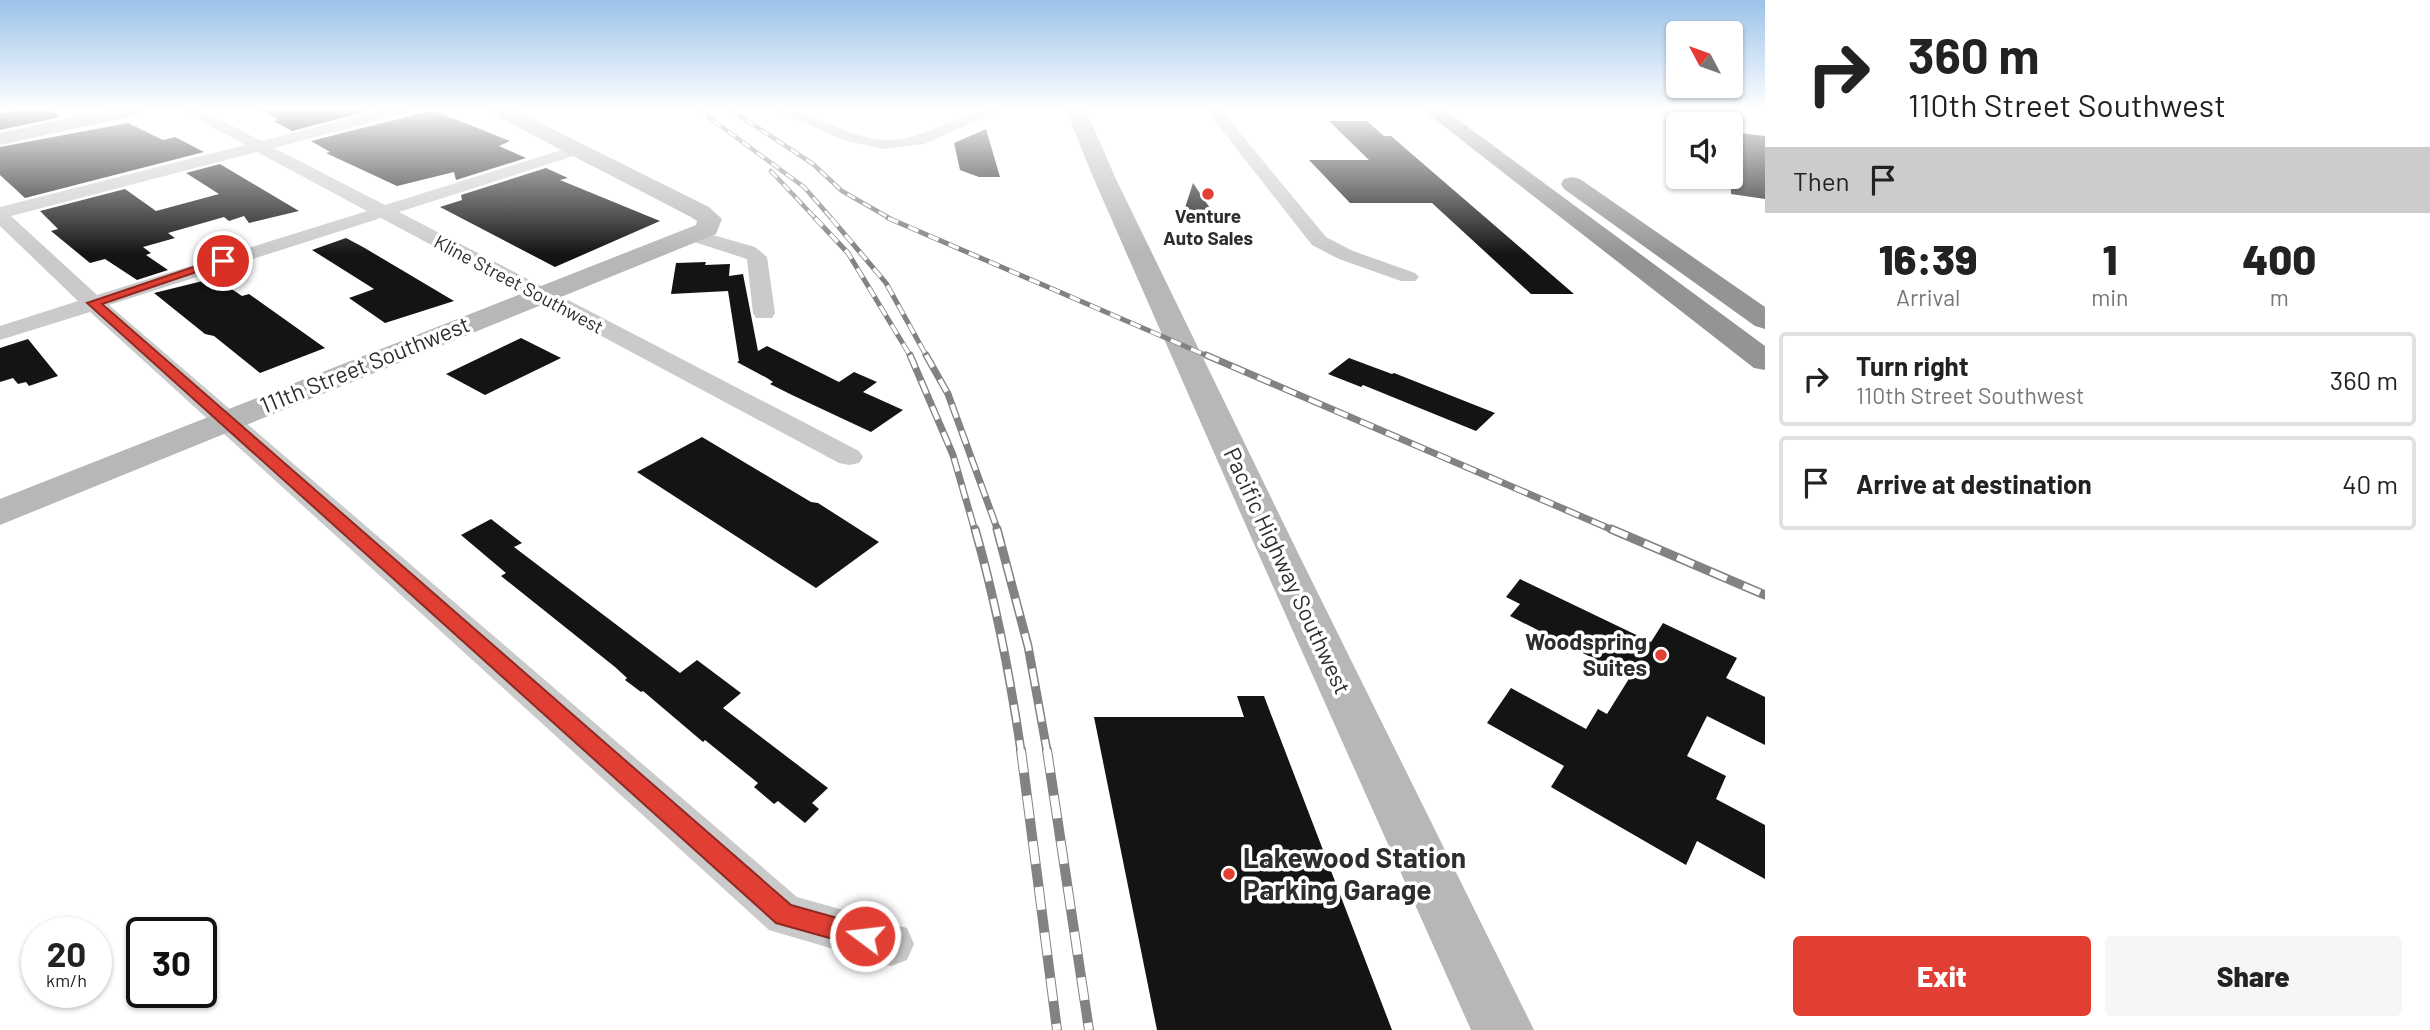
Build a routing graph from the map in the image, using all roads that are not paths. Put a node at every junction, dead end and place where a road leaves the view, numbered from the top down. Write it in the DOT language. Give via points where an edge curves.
graph roads {
  1 [pos="215,158"];
  2 [pos="278,158"];
  3 [pos="552,158"];
  4 [pos="593,158"];
  5 [pos="1096,158"];
  6 [pos="1251,158"];
  7 [pos="1496,158"];
  8 [pos="1556,172"];
  9 [pos="380,213"];
  10 [pos="0,214"];
  11 [pos="692,235"];
  12 [pos="1408,277"];
  13 [pos="539,294"];
  14 [pos="93,303"];
  15 [pos="764,313"];
  16 [pos="1765,320"];
  17 [pos="0,333"];
  18 [pos="1765,361"];
  19 [pos="226,421"];
  20 [pos="849,457"];
  21 [pos="0,513"];
  22 [pos="891,944"];
  23 [pos="1503,1030"];
  1 -- 10 [label="street"];
  2 -- 9 [label="street, Kline Street Southwest"];
  3 -- 9 [label="street"];
  4 -- 11 [label="street" via="706,215 710,219 707,229"];
  5 -- 23 [label="street, Pacific Highway Southwest"];
  6 -- 12 [label="street" via="1317,240"];
  7 -- 18 [label="highway"];
  8 -- 16 [label="highway"];
  9 -- 13 [label="street, Kline Street Southwest"];
  9 -- 14 [label="street"];
  10 -- 14 [label="street"];
  11 -- 13 [label="street, 111th Street Southwest"];
  11 -- 15 [label="street" via="757,257"];
  13 -- 19 [label="street, 111th Street Southwest"];
  13 -- 20 [label="street, Kline Street Southwest"];
  14 -- 17 [label="street"];
  14 -- 19 [label="street"];
  19 -- 21 [label="street, 111th Street Southwest"];
  19 -- 22 [label="street" via="785,915"];
}
